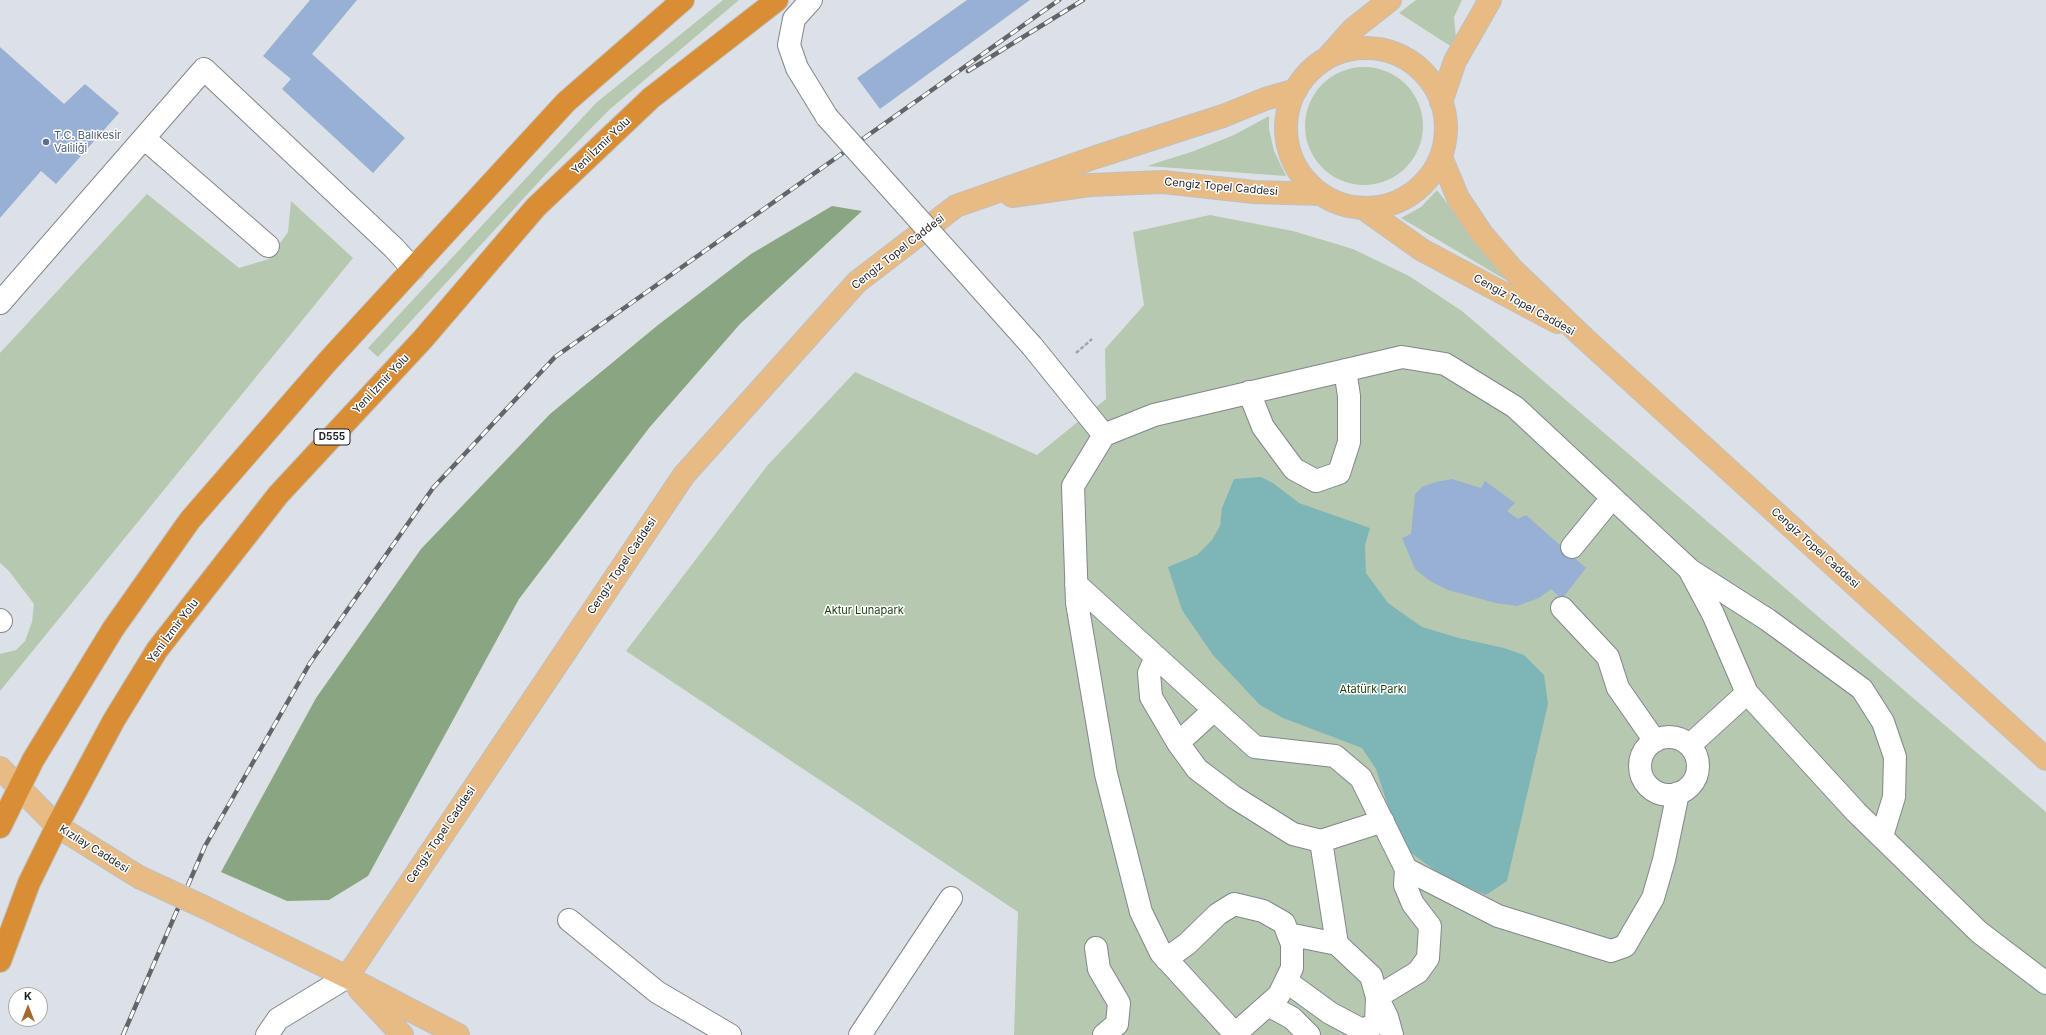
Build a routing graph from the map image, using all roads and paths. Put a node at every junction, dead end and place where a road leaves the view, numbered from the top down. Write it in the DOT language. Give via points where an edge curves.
graph roads {
  1 [pos="777,0"];
  2 [pos="811,0"];
  3 [pos="1390,0"];
  4 [pos="1490,0"];
  5 [pos="674,2"];
  6 [pos="1327,59"];
  7 [pos="1296,90"];
  8 [pos="1441,102"];
  9 [pos="144,138"];
  10 [pos="1441,156"];
  11 [pos="1320,194"];
  12 [pos="956,206"];
  13 [pos="1363,208"];
  14 [pos="268,246"];
  15 [pos="413,269"];
  16 [pos="0,303"];
  17 [pos="1584,338"];
  18 [pos="1345,370"];
  19 [pos="1249,392"];
  20 [pos="1104,435"];
  21 [pos="1612,498"];
  22 [pos="1572,547"];
  23 [pos="1689,569"];
  24 [pos="1076,584"];
  25 [pos="1562,608"];
  26 [pos="1156,657"];
  27 [pos="1747,693"];
  28 [pos="1214,710"];
  29 [pos="1655,741"];
  30 [pos="1178,743"];
  31 [pos="1690,745"];
  32 [pos="2046,759"];
  33 [pos="0,768"];
  34 [pos="18,788"];
  35 [pos="1678,793"];
  36 [pos="1383,821"];
  37 [pos="57,826"];
  38 [pos="0,827"];
  39 [pos="1882,836"];
  40 [pos="1321,841"];
  41 [pos="1406,869"];
  42 [pos="951,898"];
  43 [pos="569,920"];
  44 [pos="1288,934"];
  45 [pos="1337,944"];
  46 [pos="1096,948"];
  47 [pos="1166,959"];
  48 [pos="0,961"];
  49 [pos="347,977"];
  50 [pos="1286,981"];
  51 [pos="2046,983"];
  52 [pos="1377,997"];
  53 [pos="1268,1005"];
  54 [pos="267,1035"];
  55 [pos="402,1035"];
  56 [pos="458,1035"];
  57 [pos="730,1035"];
  58 [pos="860,1035"];
  59 [pos="1104,1035"];
  60 [pos="1236,1035"];
  61 [pos="1309,1035"];
  62 [pos="1392,1035"];
  1 -- 37 [label="highway, Yeni İzmir Yolu / D555" via="651,98 536,207 423,339 278,495 157,650 114,720"];
  2 -- 20 [label="street, bridge" via="794,19 789,44 797,68 827,118 1032,346"];
  3 -- 6 [label="main road" via="1353,29"];
  4 -- 8 [label="main road" via="1455,62"];
  5 -- 15 [label="highway" via="566,102"];
  6 -- 7 [label="main road, Cengiz Topel Caddesi" via="1309,72"];
  6 -- 8 [label="main road, Cengiz Topel Caddesi" via="1349,50 1372,49 1394,54 1415,65 1431,81"];
  7 -- 11 [label="main road, Cengiz Topel Caddesi" via="1287,112 1286,135 1291,158 1303,177"];
  7 -- 12 [label="main road, Cengiz Topel Caddesi"];
  8 -- 10 [label="main road, Cengiz Topel Caddesi" via="1446,120"];
  9 -- 14 [label="street"];
  9 -- 15 [label="street" via="204,69 394,248"];
  9 -- 16 [label="street"];
  10 -- 13 [label="main road, Cengiz Topel Caddesi" via="1432,174 1418,189 1402,200 1383,206"];
  10 -- 17 [label="main road, Cengiz Topel Caddesi" via="1458,198 1482,234 1513,270"];
  11 -- 12 [label="main road, Cengiz Topel Caddesi" via="1254,192 1163,182 1090,185"];
  11 -- 13 [label="main road, Cengiz Topel Caddesi" via="1340,204"];
  12 -- 49 [label="main road, Cengiz Topel Caddesi" via="858,282 684,475"];
  13 -- 17 [label="main road, Cengiz Topel Caddesi" via="1422,250"];
  15 -- 34 [label="highway" via="328,361 190,520 113,629"];
  17 -- 32 [label="main road, Cengiz Topel Caddesi"];
  18 -- 19 [label="street"];
  18 -- 19 [label="street" via="1349,396 1349,442 1339,473 1316,481 1294,469 1263,428"];
  18 -- 21 [label="street" via="1402,357 1445,364 1515,406"];
  19 -- 20 [label="street" via="1154,415"];
  20 -- 24 [label="street" via="1073,486"];
  21 -- 22 [label="street"];
  21 -- 23 [label="street"];
  23 -- 27 [label="street" via="1713,614"];
  23 -- 39 [label="street" via="1768,620 1862,689 1883,722 1895,757 1894,797"];
  24 -- 26 [label="street"];
  24 -- 47 [label="street" via="1106,774 1141,912 1160,953"];
  25 -- 29 [label="street" via="1608,657 1618,688"];
  26 -- 28 [label="street"];
  26 -- 30 [label="street" via="1149,673 1151,697"];
  27 -- 31 [label="street"];
  27 -- 39 [label="street" via="1856,812"];
  28 -- 30 [label="street"];
  28 -- 36 [label="street" via="1255,747 1336,756 1361,778"];
  29 -- 31 [label="street" via="1673,737"];
  29 -- 35 [label="street" via="1643,754 1641,772 1645,781 1660,793"];
  30 -- 40 [label="street" via="1197,769 1234,797 1294,834"];
  31 -- 35 [label="street" via="1698,763 1697,772 1694,781"];
  33 -- 34 [label="main road, Kızılay Caddesi"];
  34 -- 37 [label="main road, Kızılay Caddesi"];
  34 -- 38 [label="highway"];
  35 -- 41 [label="street" via="1653,898 1625,946 1611,951 1498,916"];
  36 -- 40 [label="street"];
  36 -- 41 [label="street"];
  37 -- 48 [label="highway, Yeni İzmir Yolu / D555" via="29,883"];
  37 -- 49 [label="main road, Kızılay Caddesi, bridge" via="139,877"];
  39 -- 51 [label="street" via="1979,932"];
  40 -- 45 [label="street"];
  41 -- 52 [label="street" via="1405,884 1413,904 1430,926 1428,958 1418,972"];
  42 -- 58 [label="street"];
  43 -- 57 [label="street" via="657,992"];
  44 -- 45 [label="street"];
  44 -- 47 [label="street" via="1284,923 1263,911 1234,904 1218,914 1187,944"];
  44 -- 50 [label="street" via="1292,944 1292,968"];
  45 -- 52 [label="street" via="1371,976"];
  46 -- 59 [label="street" via="1099,969 1119,1003 1117,1024"];
  47 -- 60 [label="street"];
  49 -- 54 [label="street" via="278,1019"];
  49 -- 55 [label="main road"];
  49 -- 56 [label="main road, Kızılay Caddesi"];
  50 -- 52 [label="street" via="1330,1014 1362,1030 1376,1024"];
  50 -- 53 [label="street" via="1280,995"];
  52 -- 62 [label="street"];
  53 -- 60 [label="street"];
  53 -- 61 [label="street" via="1292,1018"];
}
